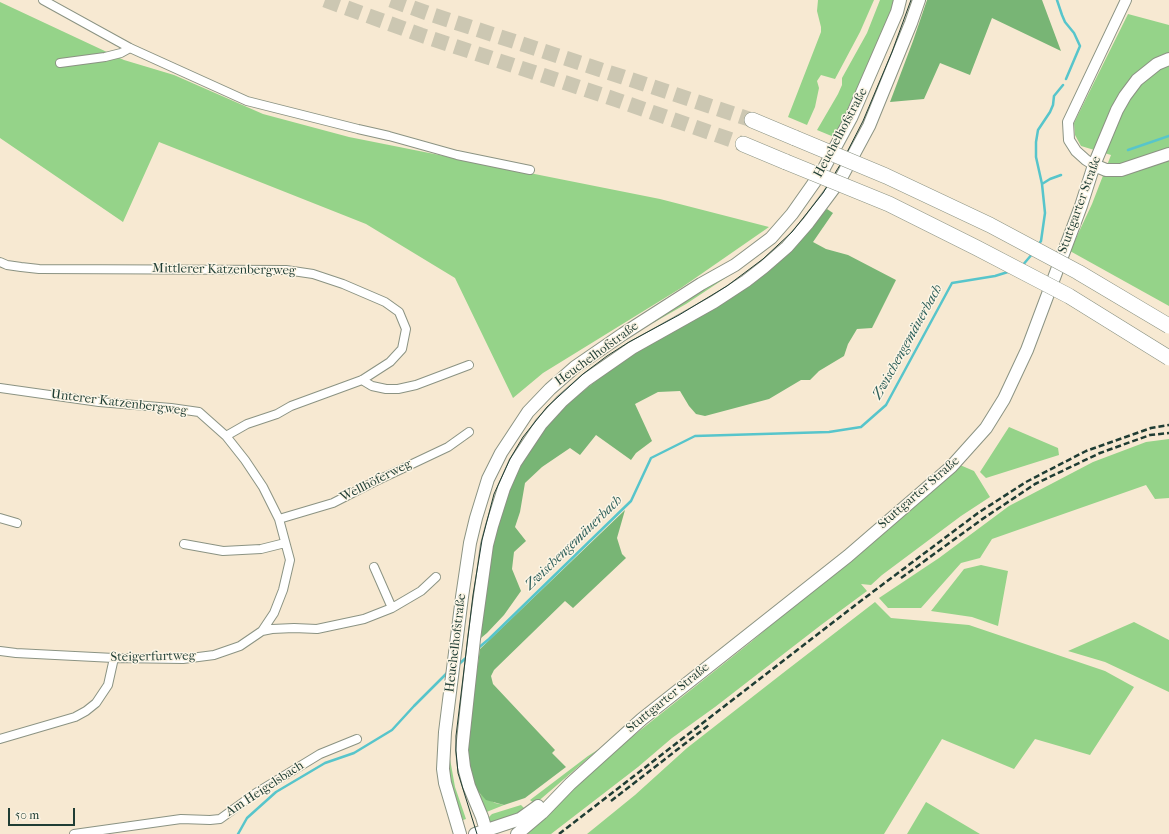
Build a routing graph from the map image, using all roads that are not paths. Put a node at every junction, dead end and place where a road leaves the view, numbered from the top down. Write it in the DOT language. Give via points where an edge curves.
graph roads {
  1 [pos="43,0"];
  2 [pos="900,0"];
  3 [pos="919,0"];
  4 [pos="1126,0"];
  5 [pos="130,48"];
  6 [pos="1169,59"];
  7 [pos="60,63"];
  8 [pos="752,120"];
  9 [pos="743,144"];
  10 [pos="1169,154"];
  11 [pos="1094,165"];
  12 [pos="530,170"];
  13 [pos="0,262"];
  14 [pos="1169,326"];
  15 [pos="1169,358"];
  16 [pos="469,365"];
  17 [pos="362,380"];
  18 [pos="0,388"];
  19 [pos="469,432"];
  20 [pos="226,436"];
  21 [pos="0,518"];
  22 [pos="279,519"];
  23 [pos="17,523"];
  24 [pos="285,543"];
  25 [pos="184,544"];
  26 [pos="374,567"];
  27 [pos="436,577"];
  28 [pos="392,608"];
  29 [pos="262,632"];
  30 [pos="0,650"];
  31 [pos="114,658"];
  32 [pos="357,739"];
  33 [pos="0,740"];
  34 [pos="570,784"];
  35 [pos="483,833"];
  36 [pos="517,833"];
  37 [pos="74,834"];
  38 [pos="460,834"];
  1 -- 5 [label="street"];
  2 -- 38 [label="main road, Heuchelhofstraße" via="848,125 823,170 792,214 771,238 735,265 623,334 575,367 528,412 501,453 488,479 476,518 462,597 450,690 443,769"];
  3 -- 35 [label="main road, Heuchelhofstraße" via="869,126 840,180 803,229 787,247 746,281 632,348 586,380 541,424 515,463 504,488 487,545 462,750 464,767"];
  4 -- 11 [label="street" via="1068,122 1069,140 1076,151"];
  5 -- 7 [label="street" via="105,57"];
  5 -- 12 [label="street" via="248,101 457,155"];
  6 -- 11 [label="main road, Stuttgarter Straße" via="1157,64 1137,80 1125,96"];
  8 -- 14 [label="highway, bridge" via="886,176 990,225 1078,272"];
  9 -- 15 [label="highway, bridge" via="888,204 977,248 1069,296"];
  10 -- 11 [label="main road" via="1121,170 1106,170"];
  11 -- 34 [label="main road, Stuttgarter Straße" via="1027,350 1004,399 986,428 951,467 848,556 671,694"];
  13 -- 17 [label="street, Mittlerer Katzenbergweg" via="39,268 286,270 313,274 368,293 399,312 406,329 402,349 390,362"];
  16 -- 17 [label="street" via="398,389 372,386"];
  17 -- 20 [label="street, Mittlerer Katzenbergweg" via="247,424"];
  18 -- 20 [label="street, Unterer Katzenbergweg" via="99,402 199,412"];
  19 -- 22 [label="street, Wellhöferweg" via="448,447 333,503"];
  20 -- 22 [label="street, Unterer Katzenbergweg" via="263,487"];
  21 -- 23 [label="street"];
  22 -- 24 [label="street, Unterer Katzenbergweg"];
  24 -- 25 [label="street" via="261,549 223,551"];
  24 -- 29 [label="street, Unterer Katzenbergweg" via="290,560 288,572 274,613"];
  26 -- 28 [label="street"];
  27 -- 28 [label="street, Steigerfurtweg" via="421,591"];
  28 -- 29 [label="street, Steigerfurtweg" via="364,619 335,626 317,629 272,629"];
  29 -- 31 [label="street, Steigerfurtweg" via="240,646 214,655 183,659"];
  30 -- 31 [label="street, Steigerfurtweg"];
  31 -- 33 [label="street" via="108,685 100,699 86,711 75,717"];
  32 -- 37 [label="street, Am Heigelsbach" via="320,754 256,793 220,819 181,819"];
  34 -- 35 [label="main road, Stuttgarter Straße" via="520,819"];
  34 -- 36 [label="main road, Stuttgarter Straße" via="542,813"];
}
